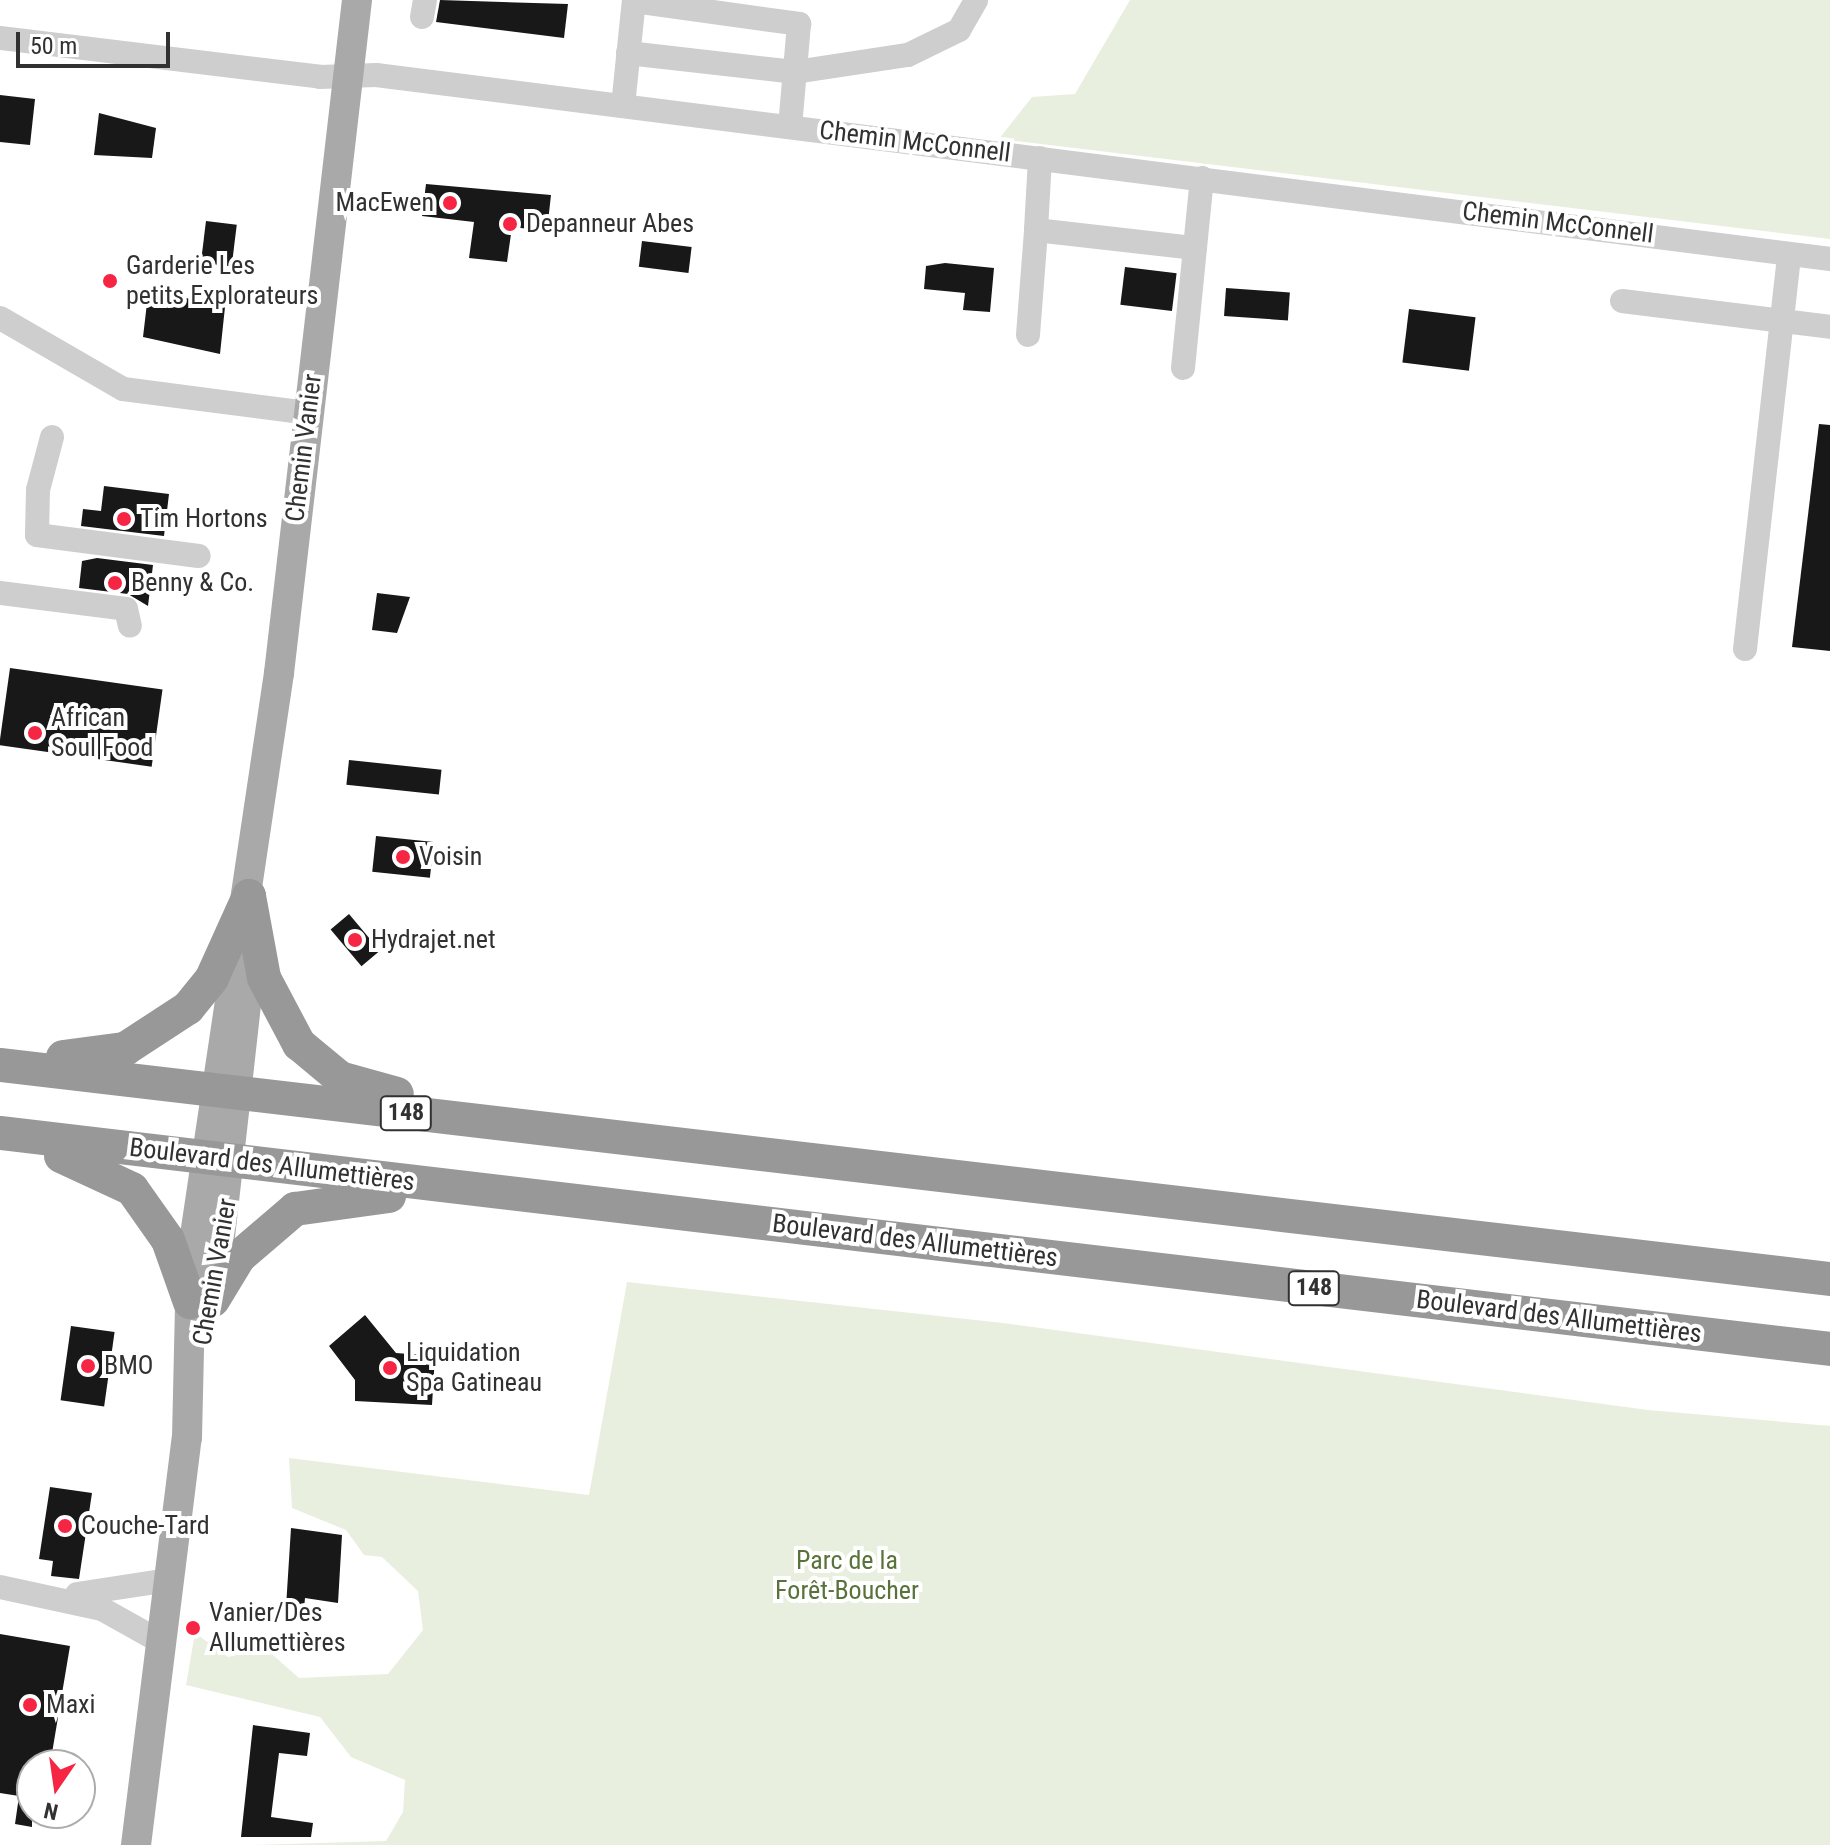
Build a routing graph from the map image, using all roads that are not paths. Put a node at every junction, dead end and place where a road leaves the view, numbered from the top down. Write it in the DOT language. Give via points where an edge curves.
graph roads {
  1 [pos="357,0"];
  2 [pos="976,0"];
  3 [pos="634,1"];
  4 [pos="801,12"];
  5 [pos="0,38"];
  6 [pos="628,53"];
  7 [pos="795,72"];
  8 [pos="349,77"];
  9 [pos="623,106"];
  10 [pos="790,127"];
  11 [pos="1040,158"];
  12 [pos="1202,178"];
  13 [pos="1036,230"];
  14 [pos="1195,248"];
  15 [pos="1789,254"];
  16 [pos="1830,259"];
  17 [pos="1622,301"];
  18 [pos="0,318"];
  19 [pos="1782,321"];
  20 [pos="1830,327"];
  21 [pos="1028,335"];
  22 [pos="1183,368"];
  23 [pos="307,413"];
  24 [pos="52,437"];
  25 [pos="199,556"];
  26 [pos="0,593"];
  27 [pos="130,626"];
  28 [pos="1745,649"];
  29 [pos="249,896"];
  30 [pos="0,1063"];
  31 [pos="226,1091"];
  32 [pos="0,1134"];
  33 [pos="571,1134"];
  34 [pos="219,1158"];
  35 [pos="555,1198"];
  36 [pos="1830,1279"];
  37 [pos="201,1301"];
  38 [pos="1830,1349"];
  39 [pos="168,1580"];
  40 [pos="0,1587"];
  41 [pos="55,1595"];
  42 [pos="159,1641"];
  43 [pos="135,1843"];
  1 -- 8 [label="main road, Chemin Vanier"];
  2 -- 7 [label="street" via="959,30 908,55"];
  3 -- 4 [label="street"];
  3 -- 6 [label="street"];
  4 -- 7 [label="street"];
  5 -- 8 [label="street, Chemin McConnell"];
  6 -- 7 [label="street"];
  6 -- 9 [label="street"];
  7 -- 10 [label="street"];
  8 -- 9 [label="street, Chemin McConnell"];
  8 -- 23 [label="main road, Chemin Vanier"];
  9 -- 10 [label="street, Chemin McConnell"];
  10 -- 11 [label="street, Chemin McConnell"];
  11 -- 12 [label="street, Chemin McConnell"];
  11 -- 13 [label="street"];
  12 -- 14 [label="street"];
  12 -- 15 [label="street, Chemin McConnell"];
  13 -- 14 [label="street"];
  13 -- 21 [label="street"];
  14 -- 22 [label="street"];
  15 -- 16 [label="street, Chemin McConnell"];
  15 -- 19 [label="street"];
  17 -- 19 [label="street"];
  18 -- 23 [label="street" via="123,389"];
  19 -- 20 [label="street"];
  19 -- 28 [label="street"];
  23 -- 29 [label="main road, Chemin Vanier"];
  24 -- 25 [label="street" via="38,490 37,535"];
  26 -- 27 [label="street" via="126,609"];
  29 -- 30 [label="highway" via="199,996 145,1042 106,1054"];
  29 -- 31 [label="main road, Chemin Vanier"];
  29 -- 33 [label="highway" via="275,1005 323,1067 362,1086"];
  30 -- 31 [label="highway, 148"];
  31 -- 33 [label="highway, 148"];
  31 -- 34 [label="main road, Chemin Vanier"];
  32 -- 34 [label="highway, Boulevard des Allumettières / 148"];
  32 -- 37 [label="highway" via="103,1169 132,1189"];
  33 -- 36 [label="highway, 148"];
  34 -- 35 [label="highway, Boulevard des Allumettières / 148"];
  34 -- 37 [label="main road, Chemin Vanier"];
  35 -- 37 [label="highway" via="319,1201 257,1238"];
  35 -- 38 [label="highway, Boulevard des Allumettières / 148"];
  37 -- 39 [label="main road, Chemin Vanier"];
  39 -- 41 [label="street" via="107,1593"];
  39 -- 42 [label="main road, Chemin Vanier"];
  40 -- 41 [label="street"];
  41 -- 42 [label="street" via="131,1619"];
  42 -- 43 [label="main road, Chemin Vanier"];
}
